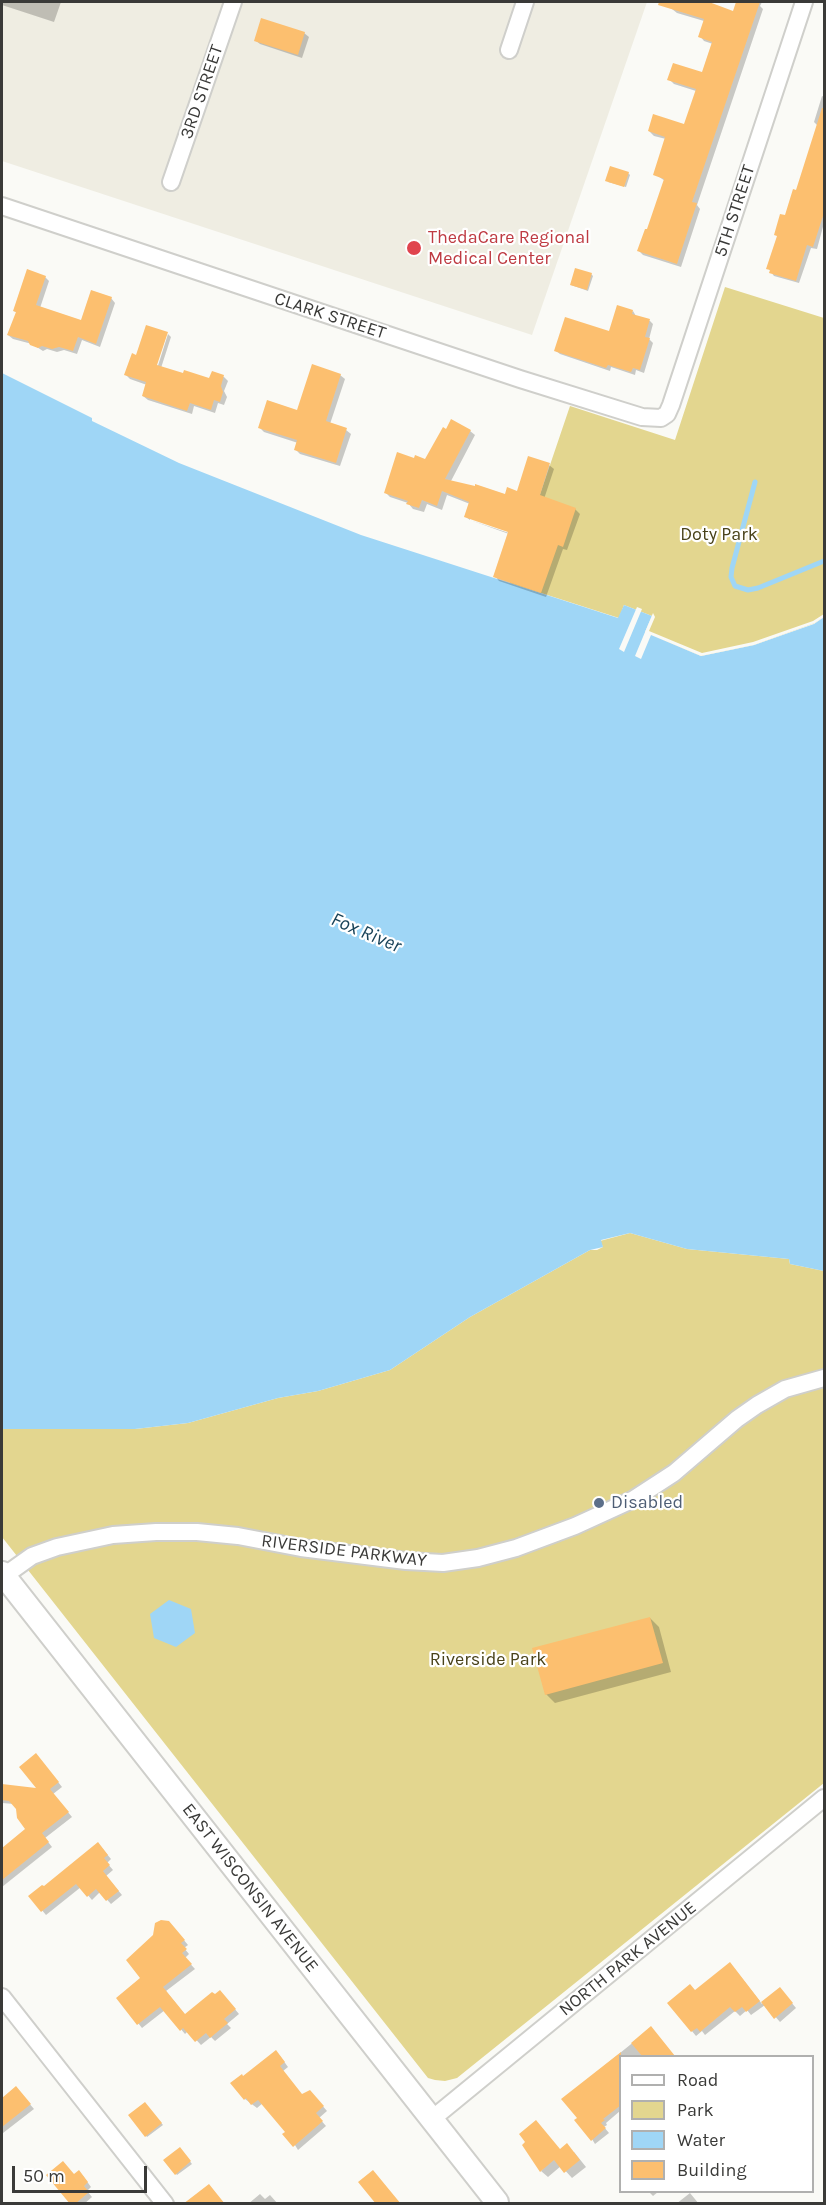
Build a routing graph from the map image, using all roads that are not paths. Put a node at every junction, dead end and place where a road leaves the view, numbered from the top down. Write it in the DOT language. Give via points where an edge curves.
graph roads {
  1 [pos="233,2"];
  2 [pos="525,2"];
  3 [pos="804,2"];
  4 [pos="509,50"];
  5 [pos="171,182"];
  6 [pos="2,206"];
  7 [pos="661,418"];
  8 [pos="825,1378"];
  9 [pos="3,1574"];
  10 [pos="825,1798"];
  11 [pos="2,1998"];
  12 [pos="432,2119"];
  13 [pos="497,2203"];
  14 [pos="165,2204"];
  1 -- 5 [label="street, 3RD STREET"];
  2 -- 4 [label="street"];
  3 -- 7 [label="street, 5TH STREET" via="671,405"];
  6 -- 7 [label="street, CLARK STREET" via="510,375 642,417"];
  8 -- 9 [label="street, RIVERSIDE PARKWAY" via="785,1389 757,1405 674,1473 634,1499 575,1526 478,1558 443,1563 406,1561 228,1535 156,1532 113,1535 57,1547 32,1556"];
  9 -- 12 [label="main road, EAST WISCONSIN AVENUE"];
  10 -- 12 [label="street, NORTH PARK AVENUE"];
  11 -- 14 [label="street"];
  12 -- 13 [label="main road, EAST WISCONSIN AVENUE"];
}
